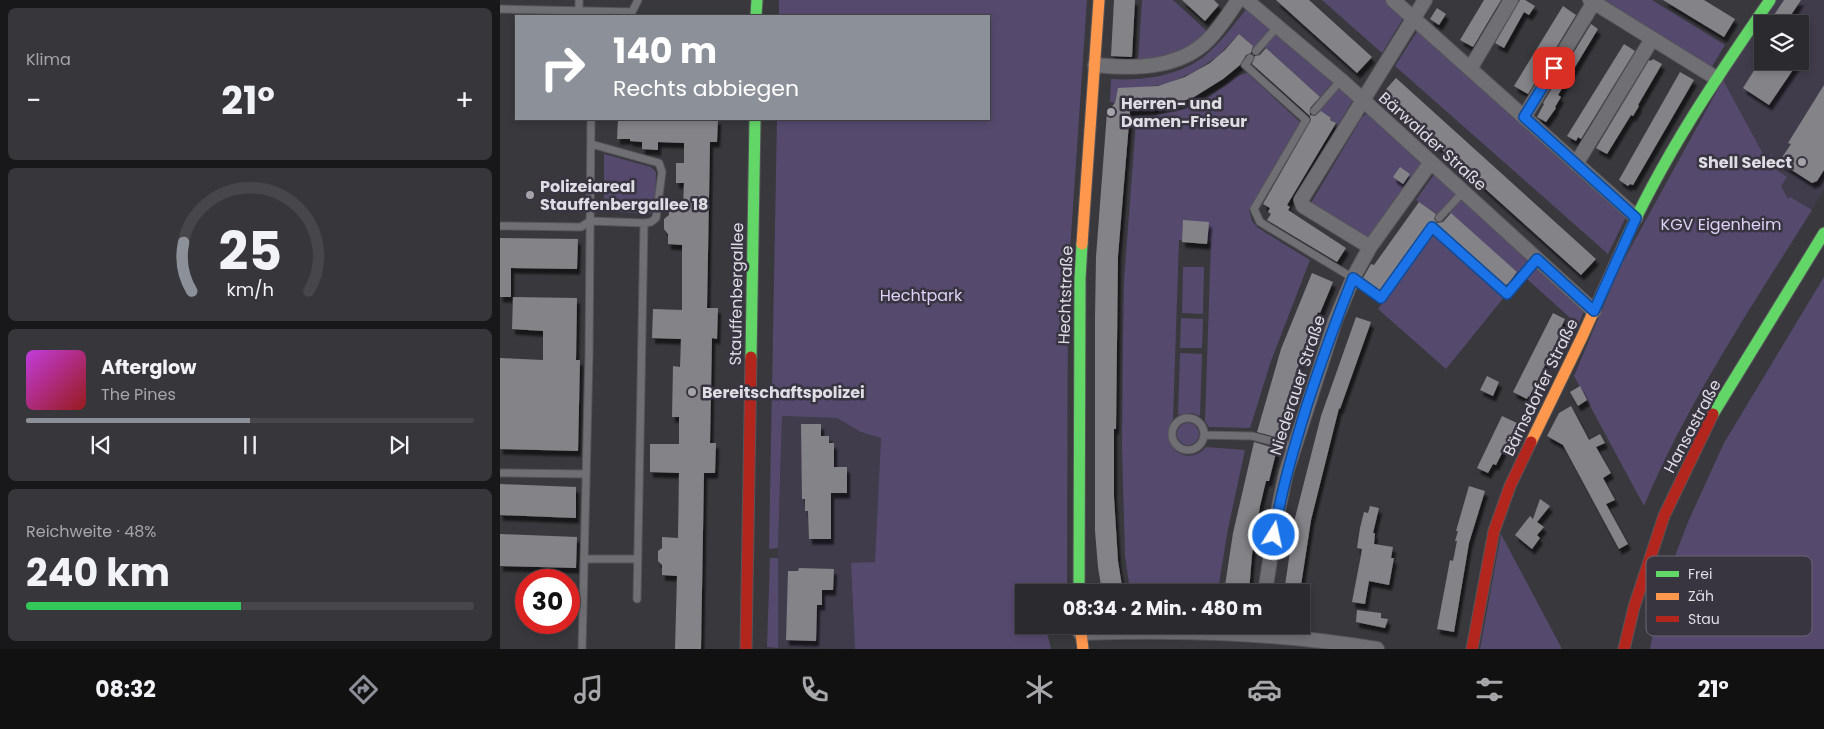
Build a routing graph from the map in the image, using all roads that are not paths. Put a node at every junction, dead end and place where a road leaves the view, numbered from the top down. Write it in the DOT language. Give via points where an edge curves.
graph roads {
  1 [pos="579,0"];
  2 [pos="638,0"];
  3 [pos="757,0"];
  4 [pos="1099,0"];
  5 [pos="1238,0"];
  6 [pos="1246,0"];
  7 [pos="1393,0"];
  8 [pos="1425,0"];
  9 [pos="1511,0"];
  10 [pos="1770,0"];
  11 [pos="1592,1"];
  12 [pos="500,10"];
  13 [pos="579,11"];
  14 [pos="631,14"];
  15 [pos="756,15"];
  16 [pos="1414,18"];
  17 [pos="1277,27"];
  18 [pos="1652,39"];
  19 [pos="1256,51"];
  20 [pos="1250,58"];
  21 [pos="1095,65"];
  22 [pos="1470,69"];
  23 [pos="1716,78"];
  24 [pos="1341,80"];
  25 [pos="1363,100"];
  26 [pos="1314,112"];
  27 [pos="1524,117"];
  28 [pos="592,120"];
  29 [pos="755,120"];
  30 [pos="591,144"];
  31 [pos="1431,162"];
  32 [pos="1576,164"];
  33 [pos="1463,192"];
  34 [pos="1636,218"];
  35 [pos="590,221"];
  36 [pos="644,222"];
  37 [pos="1435,222"];
  38 [pos="500,226"];
  39 [pos="1824,233"];
  40 [pos="1370,247"];
  41 [pos="1537,259"];
  42 [pos="1353,278"];
  43 [pos="1594,311"];
  44 [pos="1204,435"];
  45 [pos="1294,447"];
  46 [pos="500,472"];
  47 [pos="585,474"];
  48 [pos="1652,556"];
  49 [pos="584,559"];
  50 [pos="638,559"];
  51 [pos="1646,572"];
  52 [pos="1079,584"];
  53 [pos="1266,584"];
  54 [pos="637,599"];
  55 [pos="1081,634"];
  56 [pos="1266,634"];
  57 [pos="1276,643"];
  58 [pos="582,649"];
  59 [pos="746,649"];
  60 [pos="1083,649"];
  61 [pos="1377,649"];
  62 [pos="1472,649"];
  63 [pos="1624,649"];
  1 -- 13 [label="lane"];
  2 -- 14 [label="lane"];
  3 -- 15 [label="street"];
  4 -- 21 [label="street, Hechtstraße"];
  5 -- 21 [label="street" via="1210,37 1188,54 1143,67"];
  6 -- 17 [label="street, Bärwalder Straße"];
  7 -- 16 [label="street"];
  8 -- 16 [label="street"];
  9 -- 22 [label="street"];
  10 -- 23 [label="street, Bärnsdorfer Straße"];
  11 -- 18 [label="street"];
  11 -- 27 [label="street"];
  12 -- 13 [label="lane"];
  13 -- 14 [label="lane"];
  16 -- 22 [label="street"];
  16 -- 25 [label="street"];
  17 -- 19 [label="lane"];
  17 -- 24 [label="street, Bärwalder Straße"];
  18 -- 23 [label="street"];
  18 -- 32 [label="street"];
  20 -- 42 [label="lane" via="1245,65 1307,119 1254,209 1260,222"];
  21 -- 52 [label="street, Hechtstraße" via="1080,279"];
  22 -- 27 [label="street"];
  23 -- 34 [label="street, Bärnsdorfer Straße"];
  24 -- 25 [label="street, Bärwalder Straße"];
  24 -- 26 [label="lane"];
  25 -- 31 [label="street, Bärwalder Straße"];
  25 -- 40 [label="street" via="1301,200 1303,206"];
  27 -- 32 [label="street"];
  28 -- 30 [label="lane"];
  29 -- 59 [label="street, Stauffenbergallee"];
  30 -- 35 [label="lane"];
  30 -- 36 [label="lane" via="659,163 662,172 658,213 651,222"];
  31 -- 33 [label="street, Bärwalder Straße"];
  31 -- 40 [label="street, Niederauer Straße"];
  32 -- 34 [label="street"];
  33 -- 37 [label="lane"];
  33 -- 41 [label="street, Bärwalder Straße"];
  34 -- 43 [label="street, Bärnsdorfer Straße"];
  35 -- 36 [label="lane"];
  35 -- 38 [label="lane" via="581,227"];
  35 -- 47 [label="lane"];
  36 -- 50 [label="lane"];
  37 -- 41 [label="lane" via="1507,294"];
  37 -- 42 [label="lane" via="1381,298"];
  39 -- 48 [label="street, Hansastraße" via="1712,416 1668,508"];
  40 -- 42 [label="street, Niederauer Straße"];
  41 -- 43 [label="street, Bärwalder Straße"];
  42 -- 45 [label="street, Niederauer Straße" via="1335,321"];
  43 -- 62 [label="street, Bärnsdorfer Straße" via="1501,508"];
  44 -- 44 [label="lane" via="1200,423 1188,418 1176,423 1171,434 1176,446 1186,450 1200,445"];
  44 -- 45 [label="lane" via="1252,436"];
  45 -- 53 [label="street, Niederauer Straße" via="1277,515"];
  46 -- 47 [label="lane"];
  47 -- 49 [label="lane"];
  49 -- 50 [label="lane"];
  49 -- 58 [label="lane"];
  50 -- 54 [label="lane"];
  51 -- 63 [label="street, Hansastraße"];
  55 -- 60 [label="street"];
  56 -- 57 [label="street"];
  57 -- 61 [label="street"];
}
